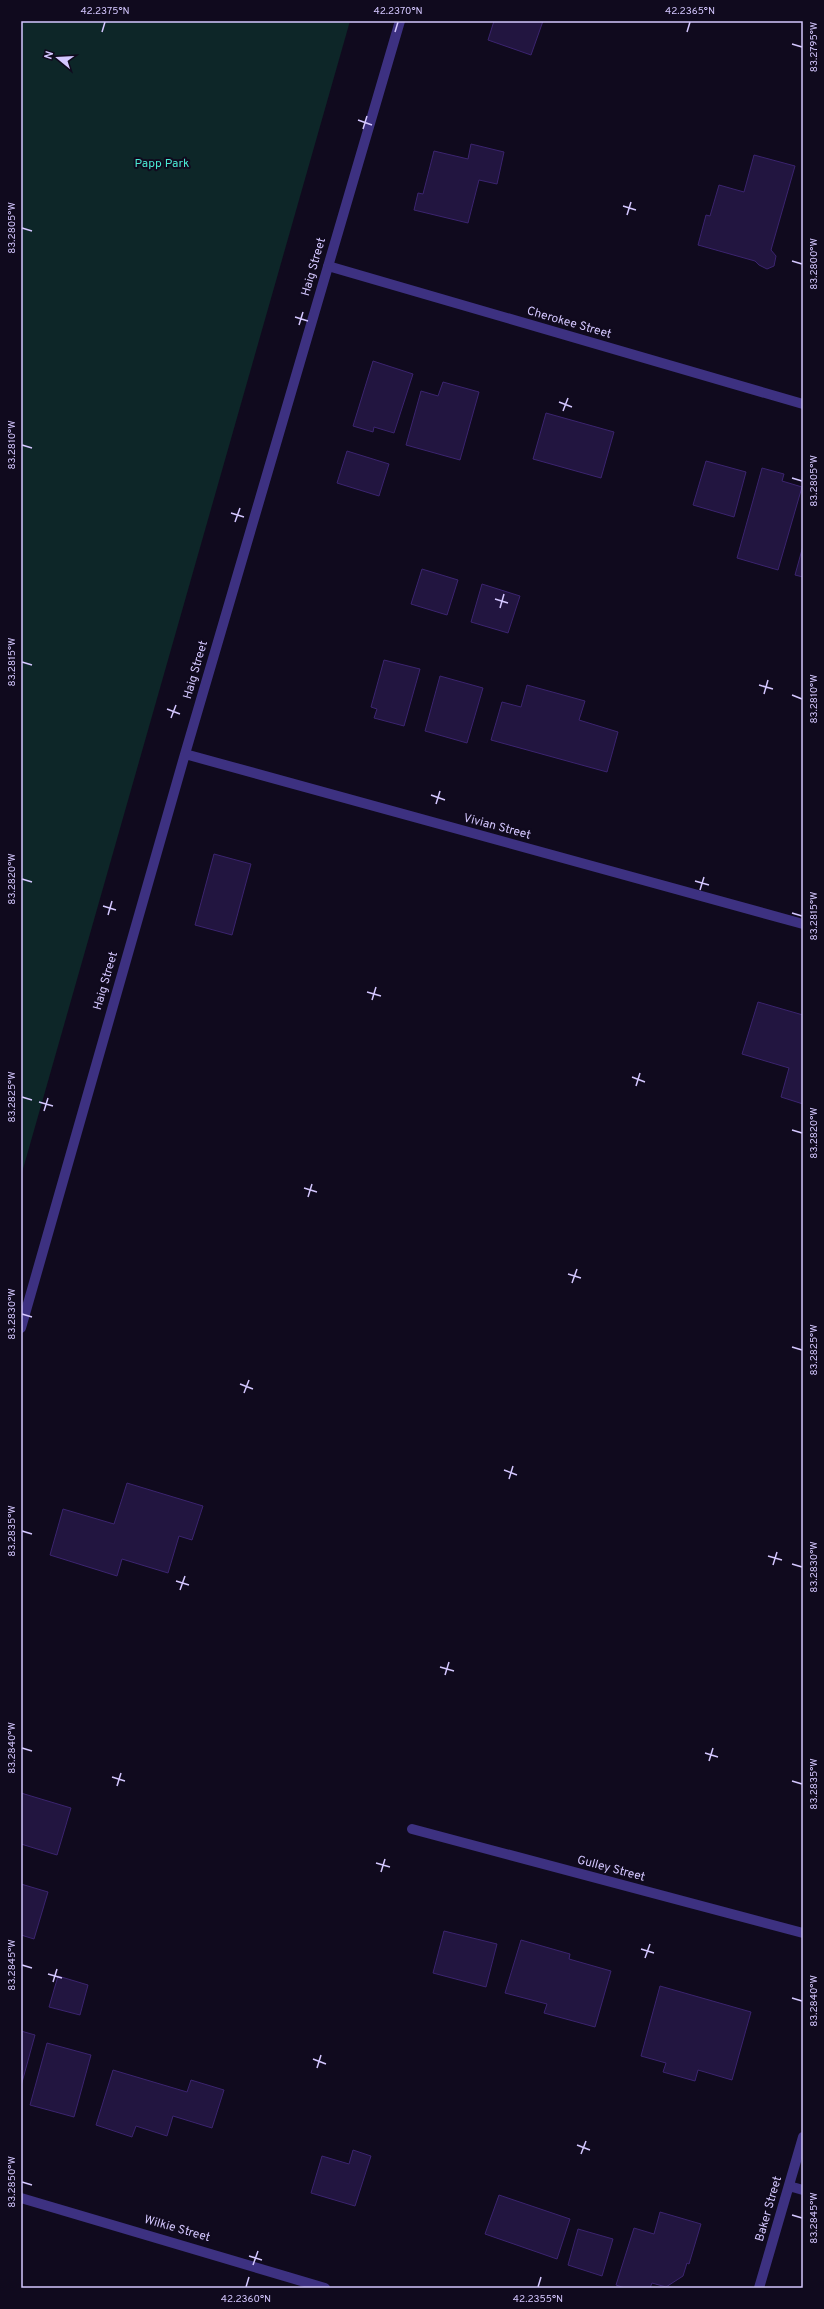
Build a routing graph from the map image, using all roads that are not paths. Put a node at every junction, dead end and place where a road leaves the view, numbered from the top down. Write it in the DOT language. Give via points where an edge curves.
graph roads {
  1 [pos="400,21"];
  2 [pos="328,266"];
  3 [pos="803,404"];
  4 [pos="185,754"];
  5 [pos="803,924"];
  6 [pos="21,1328"];
  7 [pos="412,1830"];
  8 [pos="803,1933"];
  9 [pos="803,2137"];
  10 [pos="789,2186"];
  11 [pos="803,2190"];
  12 [pos="21,2198"];
  13 [pos="325,2288"];
  14 [pos="759,2288"];
  1 -- 2 [label="street, Haig Street"];
  2 -- 3 [label="street, Cherokee Street"];
  2 -- 4 [label="street, Haig Street"];
  4 -- 5 [label="street, Vivian Street"];
  4 -- 6 [label="street, Haig Street"];
  7 -- 8 [label="street, Gulley Street"];
  9 -- 10 [label="street, Baker Street"];
  10 -- 11 [label="street"];
  10 -- 14 [label="street, Baker Street"];
  12 -- 13 [label="street, Wilkie Street"];
}
